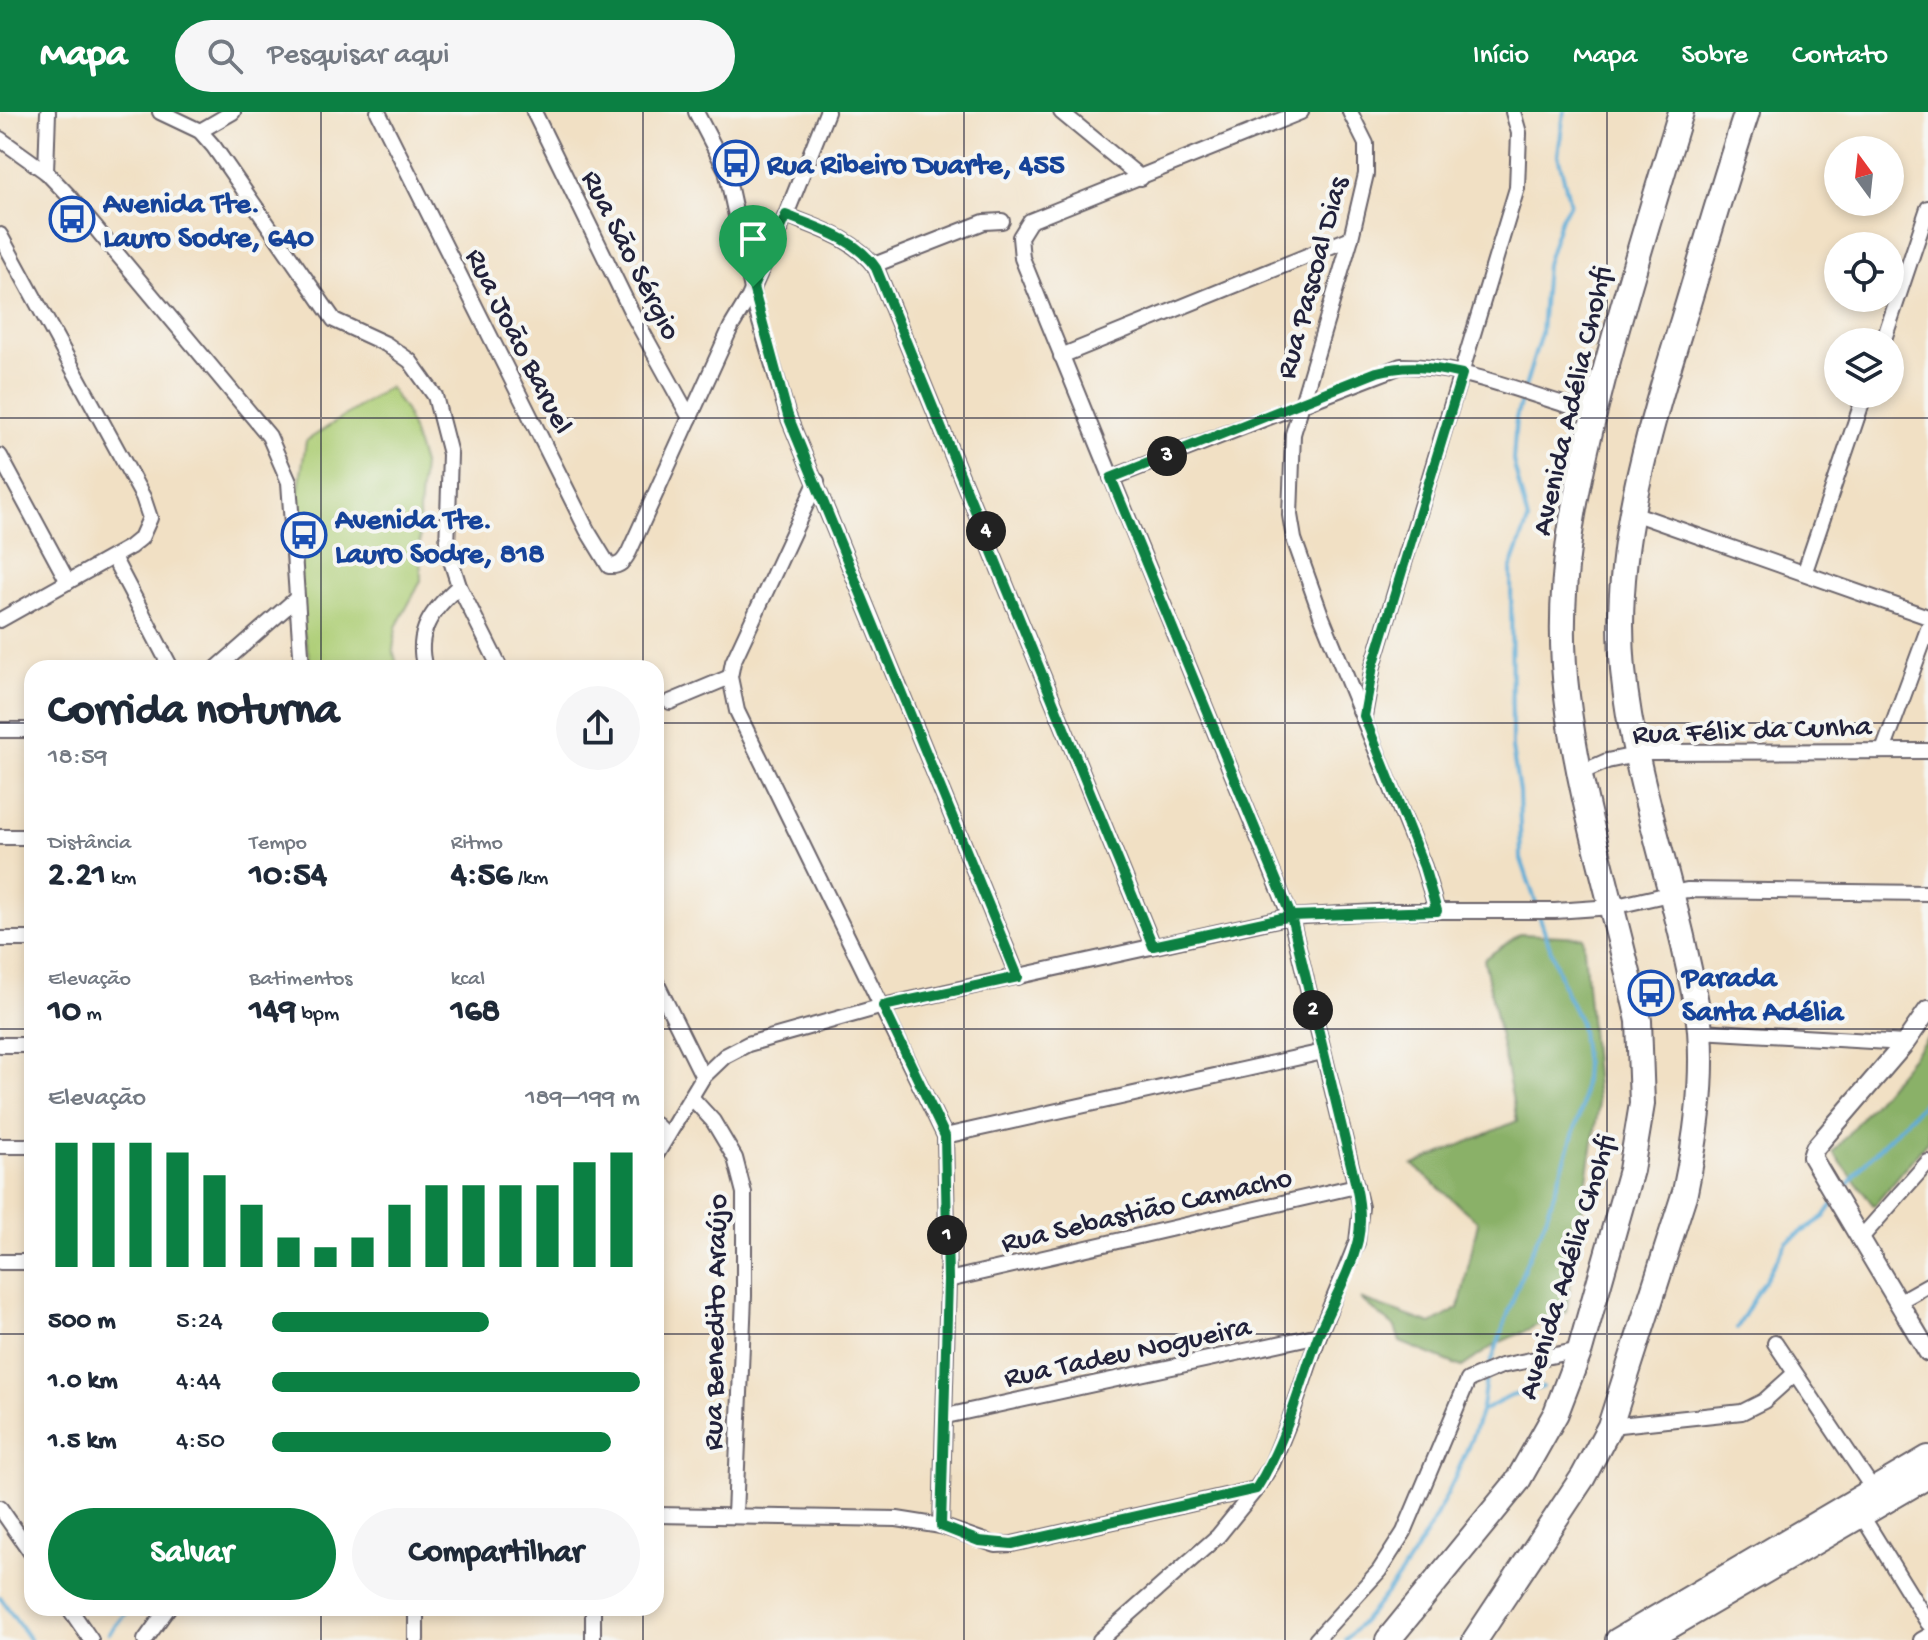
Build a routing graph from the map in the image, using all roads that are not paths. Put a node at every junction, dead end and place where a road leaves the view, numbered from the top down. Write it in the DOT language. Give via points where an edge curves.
graph roads {
  1 [pos="48,112"];
  2 [pos="160,112"];
  3 [pos="233,112"];
  4 [pos="378,112"];
  5 [pos="534,112"];
  6 [pos="696,112"];
  7 [pos="827,112"];
  8 [pos="1061,112"];
  9 [pos="1301,112"];
  10 [pos="1350,112"];
  11 [pos="1513,112"];
  12 [pos="1681,112"];
  13 [pos="1747,112"];
  14 [pos="200,131"];
  15 [pos="0,139"];
  16 [pos="46,172"];
  17 [pos="1141,178"];
  18 [pos="1928,208"];
  19 [pos="786,215"];
  20 [pos="1002,221"];
  21 [pos="0,235"];
  22 [pos="1351,238"];
  23 [pos="874,265"];
  24 [pos="753,287"];
  25 [pos="1888,328"];
  26 [pos="1061,356"];
  27 [pos="1462,374"];
  28 [pos="1302,403"];
  29 [pos="1860,408"];
  30 [pos="1595,413"];
  31 [pos="690,418"];
  32 [pos="0,456"];
  33 [pos="1111,478"];
  34 [pos="817,481"];
  35 [pos="1630,512"];
  36 [pos="113,557"];
  37 [pos="1805,571"];
  38 [pos="68,582"];
  39 [pos="459,586"];
  40 [pos="297,598"];
  41 [pos="1928,617"];
  42 [pos="0,620"];
  43 [pos="1928,629"];
  44 [pos="167,660"];
  45 [pos="226,660"];
  46 [pos="301,660"];
  47 [pos="424,660"];
  48 [pos="496,660"];
  49 [pos="730,677"];
  50 [pos="670,702"];
  51 [pos="1364,716"];
  52 [pos="0,730"];
  53 [pos="24,730"];
  54 [pos="1883,751"];
  55 [pos="1928,751"];
  56 [pos="1637,754"];
  57 [pos="1580,773"];
  58 [pos="0,837"];
  59 [pos="24,837"];
  60 [pos="1670,891"];
  61 [pos="1928,893"];
  62 [pos="1612,907"];
  63 [pos="1437,911"];
  64 [pos="1291,916"];
  65 [pos="0,939"];
  66 [pos="24,939"];
  67 [pos="1153,946"];
  68 [pos="1018,977"];
  69 [pos="664,998"];
  70 [pos="883,1006"];
  71 [pos="1928,1010"];
  72 [pos="1700,1031"];
  73 [pos="1905,1043"];
  74 [pos="0,1045"];
  75 [pos="24,1045"];
  76 [pos="1323,1052"];
  77 [pos="703,1077"];
  78 [pos="691,1097"];
  79 [pos="664,1133"];
  80 [pos="667,1136"];
  81 [pos="945,1136"];
  82 [pos="664,1141"];
  83 [pos="0,1146"];
  84 [pos="24,1146"];
  85 [pos="1928,1162"];
  86 [pos="1356,1186"];
  87 [pos="1855,1234"];
  88 [pos="0,1262"];
  89 [pos="24,1262"];
  90 [pos="948,1280"];
  91 [pos="1928,1285"];
  92 [pos="1898,1302"];
  93 [pos="1319,1335"];
  94 [pos="1775,1343"];
  95 [pos="1580,1350"];
  96 [pos="1928,1352"];
  97 [pos="1794,1374"];
  98 [pos="946,1416"];
  99 [pos="1610,1426"];
  100 [pos="1928,1457"];
  101 [pos="1928,1477"];
  102 [pos="1256,1489"];
  103 [pos="1879,1497"];
  104 [pos="0,1508"];
  105 [pos="1858,1509"];
  106 [pos="664,1515"];
  107 [pos="735,1515"];
  108 [pos="941,1526"];
  109 [pos="24,1542"];
  110 [pos="74,1616"];
  111 [pos="162,1616"];
  112 [pos="416,1616"];
  113 [pos="593,1616"];
  114 [pos="1928,1623"];
  115 [pos="1657,1633"];
  116 [pos="1928,1636"];
  117 [pos="91,1640"];
  118 [pos="145,1640"];
  119 [pos="416,1640"];
  120 [pos="593,1640"];
  121 [pos="1100,1640"];
  122 [pos="1316,1640"];
  123 [pos="1388,1640"];
  124 [pos="1475,1640"];
  125 [pos="1617,1640"];
  126 [pos="1921,1640"];
  1 -- 16 [label="street"];
  2 -- 14 [label="street"];
  3 -- 14 [label="street"];
  4 -- 31 [label="street, Rua João Baruel" via="609,566 624,562"];
  5 -- 31 [label="street, Rua São Sérgio"];
  6 -- 24 [label="street" via="726,170"];
  7 -- 19 [label="street"];
  8 -- 17 [label="street"];
  9 -- 17 [label="street"];
  10 -- 22 [label="street, Rua Pascoal Dias" via="1366,144 1366,174"];
  11 -- 27 [label="street" via="1519,133 1517,188"];
  12 -- 30 [label="highway, Avenida Adélia Chohfi"];
  13 -- 35 [label="highway" via="1648,433"];
  14 -- 39 [label="street" via="334,320 410,361 435,396 450,454 447,548"];
  15 -- 16 [label="street"];
  16 -- 40 [label="street" via="269,436 289,482"];
  17 -- 26 [label="street" via="1030,221 1020,237 1022,258"];
  18 -- 25 [label="street"];
  19 -- 23 [label="street" via="847,240"];
  19 -- 24 [label="street"];
  20 -- 23 [label="street" via="984,222"];
  21 -- 36 [label="street" via="149,508 141,538"];
  22 -- 26 [label="street"];
  22 -- 28 [label="street, Rua Pascoal Dias"];
  23 -- 67 [label="street"];
  24 -- 31 [label="street"];
  24 -- 34 [label="street" via="788,416"];
  26 -- 33 [label="street"];
  27 -- 28 [label="street" via="1401,366"];
  27 -- 30 [label="street"];
  27 -- 51 [label="street" via="1373,666"];
  28 -- 33 [label="street"];
  28 -- 51 [label="street, Rua Pascoal Dias" via="1289,476 1294,539"];
  29 -- 37 [label="street"];
  30 -- 57 [label="highway, Avenida Adélia Chohfi" via="1577,481 1564,569 1566,693"];
  32 -- 38 [label="street"];
  33 -- 64 [label="street"];
  34 -- 49 [label="street"];
  34 -- 68 [label="street"];
  35 -- 37 [label="street"];
  35 -- 56 [label="highway" via="1623,575 1623,669"];
  36 -- 38 [label="street"];
  36 -- 44 [label="street"];
  37 -- 41 [label="street"];
  38 -- 42 [label="street"];
  39 -- 47 [label="street" via="423,629"];
  39 -- 48 [label="street"];
  40 -- 45 [label="street"];
  40 -- 46 [label="street"];
  43 -- 54 [label="street"];
  49 -- 50 [label="street"];
  49 -- 70 [label="street" via="737,711"];
  51 -- 63 [label="street, Rua Pascoal Dias"];
  52 -- 53 [label="street"];
  54 -- 55 [label="street, Rua Félix da Cunha"];
  54 -- 56 [label="street, Rua Félix da Cunha"];
  56 -- 57 [label="street, Rua Félix da Cunha"];
  56 -- 60 [label="highway"];
  57 -- 62 [label="highway, Avenida Adélia Chohfi"];
  58 -- 59 [label="street"];
  60 -- 61 [label="street"];
  60 -- 62 [label="street"];
  60 -- 72 [label="highway"];
  62 -- 63 [label="street"];
  62 -- 95 [label="highway, Avenida Adélia Chohfi" via="1639,1021 1642,1104 1631,1170"];
  63 -- 64 [label="street"];
  64 -- 67 [label="street"];
  64 -- 76 [label="street"];
  65 -- 66 [label="street"];
  67 -- 68 [label="street"];
  68 -- 70 [label="street"];
  69 -- 77 [label="street"];
  70 -- 77 [label="street" via="748,1044"];
  70 -- 81 [label="street"];
  71 -- 73 [label="street"];
  72 -- 73 [label="street"];
  72 -- 99 [label="highway" via="1698,1117 1685,1192"];
  73 -- 87 [label="street" via="1812,1157"];
  74 -- 75 [label="street"];
  76 -- 81 [label="street"];
  76 -- 86 [label="street"];
  77 -- 78 [label="street"];
  78 -- 80 [label="street"];
  78 -- 107 [label="street, Rua Benedito Araújo" via="735,1158 744,1193"];
  79 -- 80 [label="street"];
  80 -- 82 [label="street"];
  81 -- 90 [label="street"];
  83 -- 84 [label="street"];
  85 -- 87 [label="street"];
  86 -- 90 [label="street, Rua Sebastião Camacho"];
  86 -- 93 [label="street" via="1361,1207 1357,1242"];
  87 -- 92 [label="street"];
  88 -- 89 [label="street"];
  90 -- 98 [label="street"];
  91 -- 92 [label="street"];
  92 -- 96 [label="street"];
  93 -- 98 [label="street, Rua Tadeu Nogueira"];
  93 -- 102 [label="street" via="1272,1464"];
  94 -- 97 [label="street"];
  95 -- 122 [label="street" via="1501,1366 1462,1388 1404,1532 1379,1571"];
  95 -- 123 [label="highway, Avenida Adélia Chohfi" via="1556,1413 1517,1482"];
  97 -- 99 [label="street" via="1764,1401 1742,1412"];
  97 -- 103 [label="street"];
  98 -- 108 [label="street"];
  99 -- 124 [label="highway" via="1583,1477"];
  100 -- 103 [label="main road"];
  101 -- 103 [label="main road"];
  102 -- 108 [label="street" via="1012,1544 979,1541"];
  102 -- 121 [label="street" via="1218,1536"];
  103 -- 105 [label="main road"];
  104 -- 109 [label="street"];
  105 -- 114 [label="street"];
  105 -- 115 [label="main road"];
  106 -- 107 [label="street"];
  107 -- 108 [label="street" via="897,1519"];
  110 -- 117 [label="street"];
  111 -- 118 [label="street"];
  112 -- 119 [label="street"];
  113 -- 120 [label="street"];
  115 -- 125 [label="main road"];
  116 -- 126 [label="street"];
}
